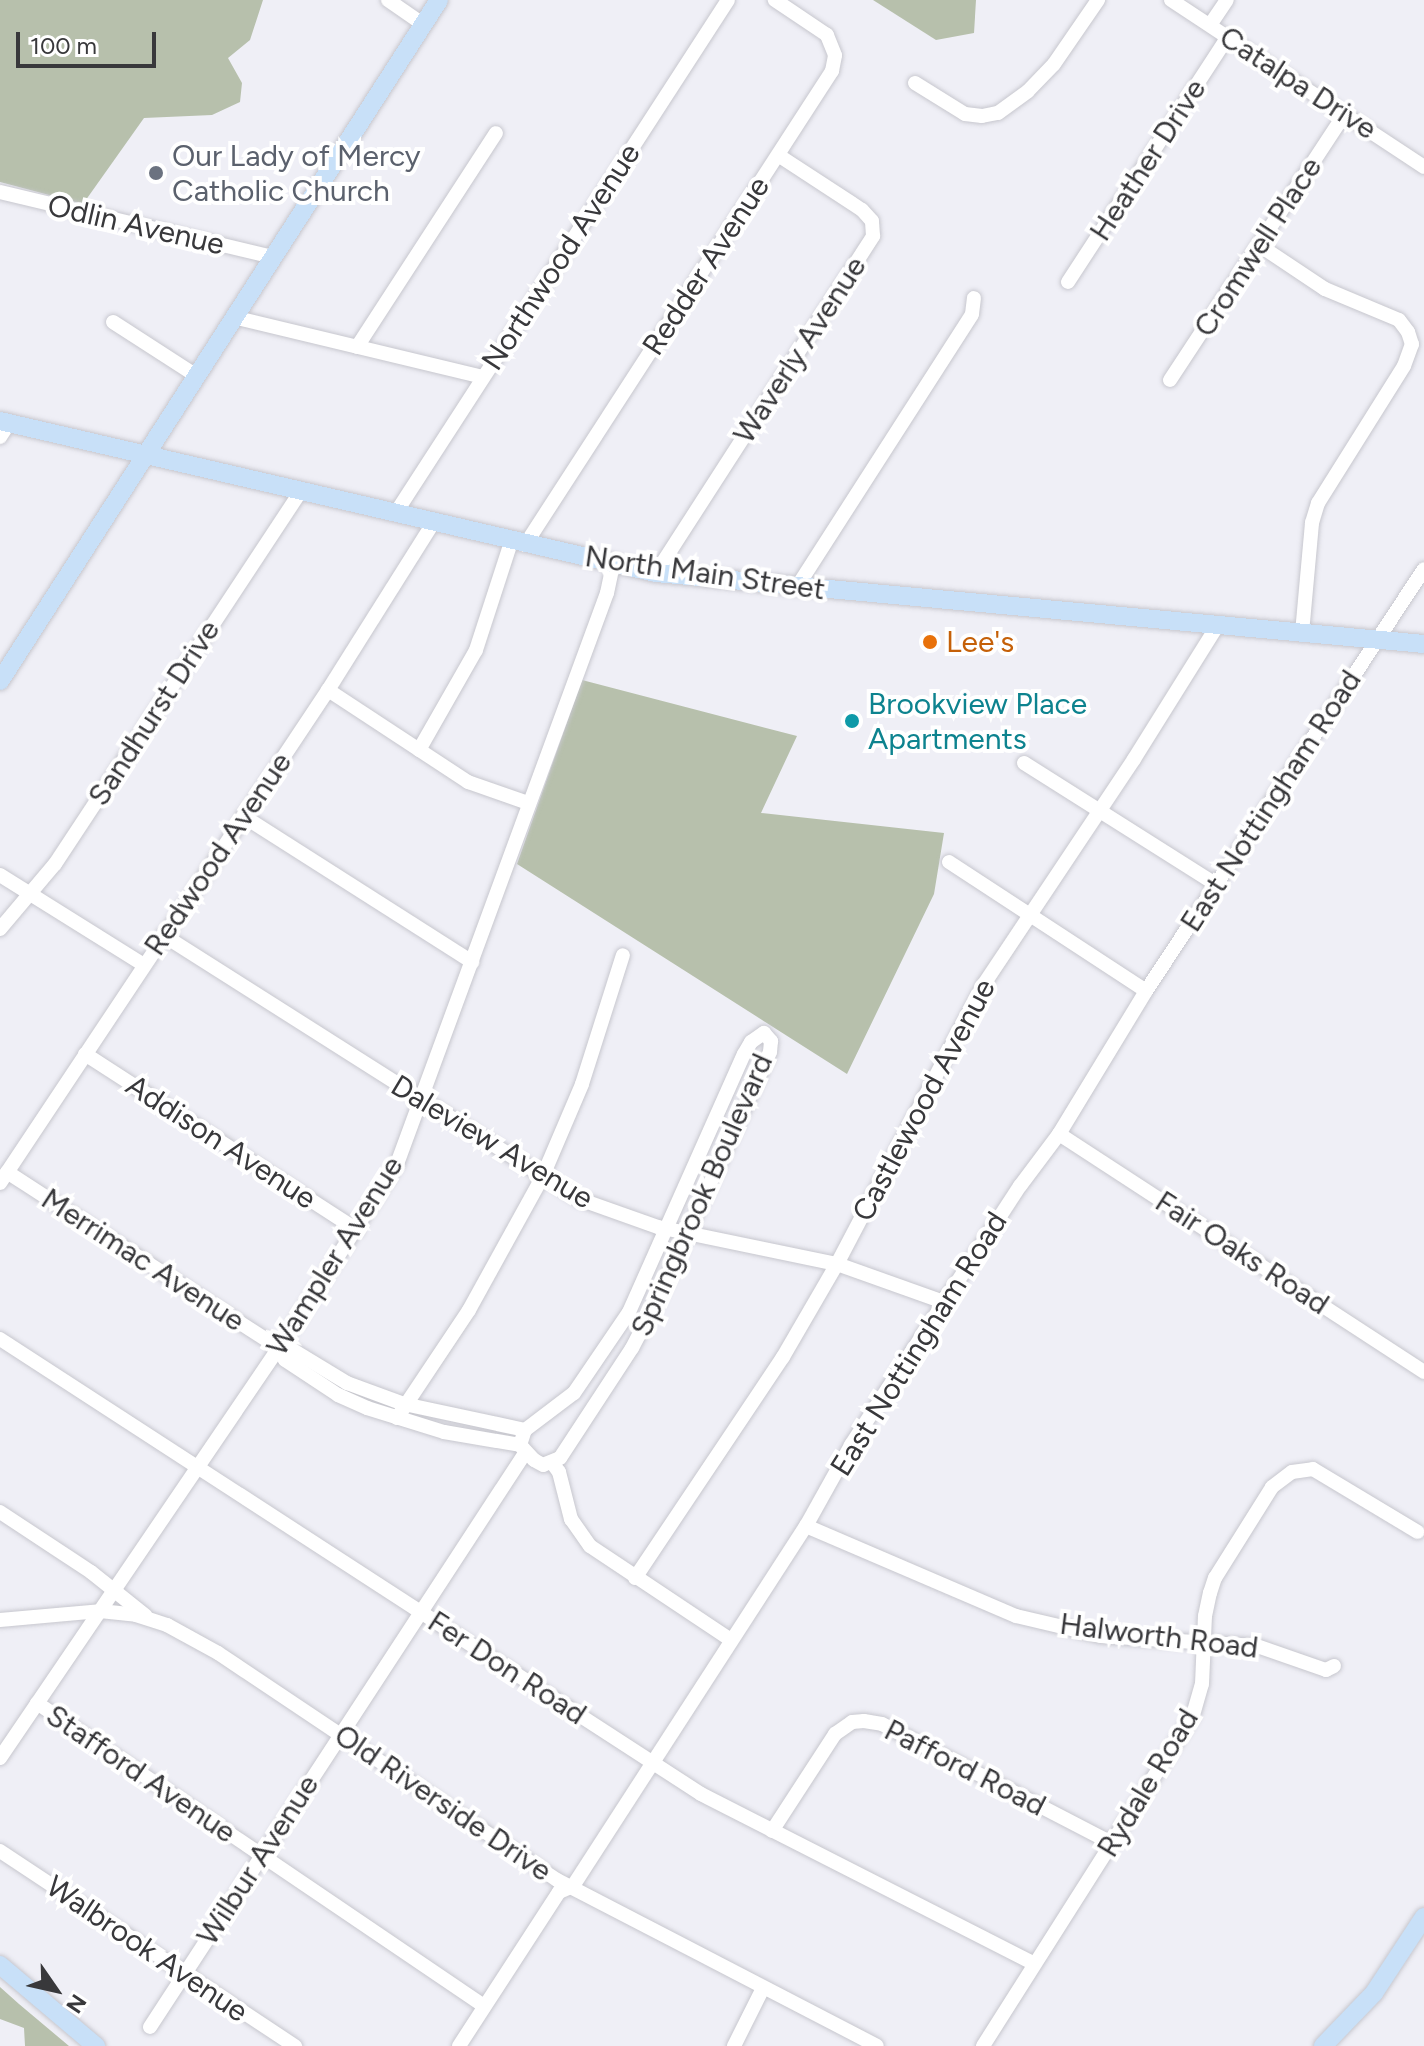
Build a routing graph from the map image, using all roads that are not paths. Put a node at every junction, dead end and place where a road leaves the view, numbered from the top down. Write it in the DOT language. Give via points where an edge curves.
graph roads {
  1 [pos="388,0"];
  2 [pos="439,0"];
  3 [pos="728,0"];
  4 [pos="775,0"];
  5 [pos="1098,0"];
  6 [pos="1171,0"];
  7 [pos="1227,0"];
  8 [pos="424,25"];
  9 [pos="1210,25"];
  10 [pos="1227,38"];
  11 [pos="915,83"];
  12 [pos="1345,114"];
  13 [pos="496,133"];
  14 [pos="778,155"];
  15 [pos="1424,167"];
  16 [pos="0,192"];
  17 [pos="1259,245"];
  18 [pos="272,257"];
  19 [pos="1068,282"];
  20 [pos="974,298"];
  21 [pos="233,317"];
  22 [pos="113,322"];
  23 [pos="357,347"];
  24 [pos="195,375"];
  25 [pos="482,377"];
  26 [pos="1170,380"];
  27 [pos="3,427"];
  28 [pos="146,455"];
  29 [pos="301,491"];
  30 [pos="395,514"];
  31 [pos="433,523"];
  32 [pos="518,543"];
  33 [pos="613,565"];
  34 [pos="1424,569"];
  35 [pos="656,573"];
  36 [pos="797,587"];
  37 [pos="1217,626"];
  38 [pos="1302,632"];
  39 [pos="1378,639"];
  40 [pos="1424,644"];
  41 [pos="0,681"];
  42 [pos="328,690"];
  43 [pos="419,750"];
  44 [pos="1024,763"];
  45 [pos="528,803"];
  46 [pos="1101,809"];
  47 [pos="243,816"];
  48 [pos="949,862"];
  49 [pos="0,875"];
  50 [pos="1217,885"];
  51 [pos="32,895"];
  52 [pos="1028,914"];
  53 [pos="0,929"];
  54 [pos="163,935"];
  55 [pos="623,955"];
  56 [pos="472,962"];
  57 [pos="144,965"];
  58 [pos="1146,991"];
  59 [pos="85,1054"];
  60 [pos="421,1100"];
  61 [pos="1059,1134"];
  62 [pos="4,1178"];
  63 [pos="542,1178"];
  64 [pos="667,1228"];
  65 [pos="357,1230"];
  66 [pos="688,1232"];
  67 [pos="837,1264"];
  68 [pos="944,1302"];
  69 [pos="0,1339"];
  70 [pos="279,1348"];
  71 [pos="1424,1372"];
  72 [pos="401,1411"];
  73 [pos="525,1430"];
  74 [pos="522,1449"];
  75 [pos="553,1464"];
  76 [pos="197,1467"];
  77 [pos="0,1512"];
  78 [pos="806,1526"];
  79 [pos="1418,1532"];
  80 [pos="635,1578"];
  81 [pos="115,1590"];
  82 [pos="100,1611"];
  83 [pos="420,1611"];
  84 [pos="150,1619"];
  85 [pos="0,1620"];
  86 [pos="731,1640"];
  87 [pos="1204,1643"];
  88 [pos="1334,1666"];
  89 [pos="37,1703"];
  90 [pos="340,1735"];
  91 [pos="0,1758"];
  92 [pos="653,1762"];
  93 [pos="772,1831"];
  94 [pos="1112,1843"];
  95 [pos="0,1851"];
  96 [pos="261,1855"];
  97 [pos="573,1886"];
  98 [pos="1424,1917"];
  99 [pos="1034,1964"];
  100 [pos="0,1965"];
  101 [pos="184,1974"];
  102 [pos="763,1988"];
  103 [pos="484,2006"];
  104 [pos="150,2027"];
  105 [pos="96,2046"];
  106 [pos="295,2046"];
  107 [pos="459,2046"];
  108 [pos="734,2046"];
  109 [pos="877,2046"];
  110 [pos="983,2046"];
  111 [pos="1323,2046"];
  1 -- 8 [label="street"];
  2 -- 8 [label="main road"];
  3 -- 25 [label="street, Northwood Avenue"];
  4 -- 14 [label="street, Redder Avenue" via="827,35 835,55 832,71"];
  5 -- 11 [label="street" via="1054,64 998,113 965,114"];
  6 -- 9 [label="street, Catalpa Drive"];
  7 -- 9 [label="street"];
  8 -- 18 [label="main road"];
  9 -- 10 [label="street, Catalpa Drive"];
  10 -- 12 [label="street, Catalpa Drive"];
  10 -- 19 [label="street, Heather Drive"];
  12 -- 15 [label="street, Catalpa Drive"];
  12 -- 17 [label="street, Cromwell Place"];
  13 -- 23 [label="street"];
  14 -- 32 [label="street, Redder Avenue"];
  14 -- 35 [label="street, Waverly Avenue" via="862,210 872,221 873,236"];
  16 -- 18 [label="street, Odlin Avenue"];
  17 -- 26 [label="street, Cromwell Place"];
  17 -- 38 [label="street" via="1325,289 1399,320 1412,344 1404,366 1318,503"];
  18 -- 21 [label="main road"];
  20 -- 36 [label="street" via="972,314"];
  21 -- 23 [label="street"];
  21 -- 24 [label="main road"];
  22 -- 24 [label="street"];
  23 -- 25 [label="street"];
  24 -- 28 [label="main road"];
  25 -- 30 [label="street, Northwood Avenue"];
  27 -- 28 [label="main road, North Main Street"];
  28 -- 29 [label="main road, North Main Street"];
  28 -- 41 [label="main road"];
  29 -- 30 [label="main road, North Main Street"];
  29 -- 51 [label="street, Sandhurst Drive"];
  30 -- 31 [label="main road, North Main Street"];
  31 -- 32 [label="main road, North Main Street"];
  31 -- 42 [label="street, Redwood Avenue"];
  32 -- 33 [label="main road, North Main Street"];
  32 -- 43 [label="street, Redder Avenue" via="476,650"];
  33 -- 35 [label="main road, North Main Street"];
  33 -- 45 [label="street, Wampler Avenue"];
  34 -- 39 [label="street, East Nottingham Road"];
  35 -- 36 [label="main road, North Main Street"];
  36 -- 37 [label="main road, North Main Street"];
  37 -- 38 [label="main road, North Main Street"];
  37 -- 46 [label="street, Castlewood Avenue"];
  38 -- 39 [label="main road, North Main Street"];
  39 -- 40 [label="main road, North Main Street"];
  39 -- 50 [label="street, East Nottingham Road"];
  42 -- 43 [label="street"];
  42 -- 47 [label="street, Redwood Avenue"];
  43 -- 45 [label="street" via="468,782"];
  44 -- 46 [label="street"];
  45 -- 56 [label="street, Wampler Avenue"];
  46 -- 50 [label="street"];
  46 -- 52 [label="street, Castlewood Avenue"];
  47 -- 54 [label="street, Redwood Avenue"];
  47 -- 56 [label="street"];
  48 -- 52 [label="street"];
  49 -- 51 [label="street"];
  50 -- 58 [label="street, East Nottingham Road"];
  51 -- 53 [label="street, Sandhurst Drive"];
  51 -- 57 [label="street"];
  52 -- 58 [label="street"];
  52 -- 67 [label="street, Castlewood Avenue" via="957,1032"];
  54 -- 57 [label="street, Redwood Avenue"];
  54 -- 60 [label="street, Daleview Avenue"];
  55 -- 63 [label="street" via="582,1084"];
  56 -- 60 [label="street, Wampler Avenue"];
  57 -- 59 [label="street, Redwood Avenue"];
  58 -- 61 [label="street, East Nottingham Road"];
  59 -- 62 [label="street, Redwood Avenue"];
  59 -- 65 [label="street, Addison Avenue"];
  60 -- 63 [label="street, Daleview Avenue"];
  60 -- 65 [label="street, Wampler Avenue" via="397,1164"];
  61 -- 68 [label="street, East Nottingham Road"];
  61 -- 71 [label="street, Fair Oaks Road"];
  62 -- 70 [label="street, Merrimac Avenue"];
  63 -- 64 [label="street, Daleview Avenue" via="604,1210"];
  63 -- 72 [label="street" via="469,1310"];
  64 -- 66 [label="street, Daleview Avenue"];
  64 -- 66 [label="street, Springbrook Boulevard" via="744,1054 764,1033 771,1041 770,1052"];
  64 -- 73 [label="street, Springbrook Boulevard" via="602,1357 574,1393"];
  65 -- 70 [label="street, Wampler Avenue"];
  66 -- 67 [label="street, Daleview Avenue"];
  66 -- 75 [label="street, Springbrook Boulevard" via="626,1358"];
  67 -- 68 [label="street, Daleview Avenue"];
  67 -- 80 [label="street, Castlewood Avenue" via="739,1428"];
  68 -- 78 [label="street, East Nottingham Road" via="851,1445"];
  69 -- 76 [label="street, Fer Don Road"];
  70 -- 72 [label="street, Merrimac Avenue" via="291,1349"];
  70 -- 76 [label="street, Wampler Avenue"];
  72 -- 73 [label="street, Merrimac Avenue"];
  72 -- 74 [label="street, Merrimac Avenue" via="444,1432"];
  73 -- 74 [label="street"];
  74 -- 75 [label="street" via="543,1465"];
  74 -- 83 [label="street, Wilbur Avenue"];
  75 -- 80 [label="street" via="579,1532 600,1555"];
  76 -- 81 [label="street, Wampler Avenue"];
  76 -- 83 [label="street, Fer Don Road"];
  77 -- 81 [label="street"];
  78 -- 86 [label="street, East Nottingham Road"];
  78 -- 87 [label="street, Halworth Road" via="1016,1616 1101,1636"];
  79 -- 87 [label="street, Rydale Road" via="1325,1473 1297,1470 1272,1487 1215,1578"];
  80 -- 86 [label="street"];
  81 -- 82 [label="street, Wampler Avenue"];
  81 -- 84 [label="street"];
  82 -- 84 [label="street, Old Riverside Drive"];
  82 -- 85 [label="street, Old Riverside Drive"];
  82 -- 89 [label="street, Wampler Avenue"];
  83 -- 90 [label="street, Wilbur Avenue"];
  83 -- 92 [label="street, Fer Don Road"];
  84 -- 90 [label="street, Old Riverside Drive" via="218,1653"];
  86 -- 92 [label="street, East Nottingham Road"];
  87 -- 88 [label="street, Halworth Road" via="1257,1646 1326,1670"];
  87 -- 94 [label="street, Rydale Road" via="1202,1684 1193,1715"];
  89 -- 91 [label="street, Wampler Avenue"];
  89 -- 96 [label="street, Stafford Avenue"];
  90 -- 96 [label="street, Wilbur Avenue"];
  90 -- 97 [label="street, Old Riverside Drive"];
  92 -- 93 [label="street, Fer Don Road"];
  92 -- 97 [label="street, East Nottingham Road"];
  93 -- 94 [label="street, Pafford Road" via="835,1734 864,1721 882,1724"];
  93 -- 99 [label="street, Fer Don Road"];
  94 -- 99 [label="street, Rydale Road"];
  95 -- 101 [label="street, Walbrook Avenue"];
  96 -- 101 [label="street, Wilbur Avenue"];
  96 -- 103 [label="street, Stafford Avenue"];
  97 -- 102 [label="street, Old Riverside Drive"];
  97 -- 103 [label="street, East Nottingham Road" via="559,1892"];
  98 -- 111 [label="main road" via="1374,1993"];
  99 -- 110 [label="street, Rydale Road"];
  100 -- 105 [label="main road"];
  101 -- 104 [label="street, Wilbur Avenue"];
  101 -- 106 [label="street, Walbrook Avenue"];
  102 -- 108 [label="street"];
  102 -- 109 [label="street, Old Riverside Drive"];
  103 -- 107 [label="street, East Nottingham Road"];
}
